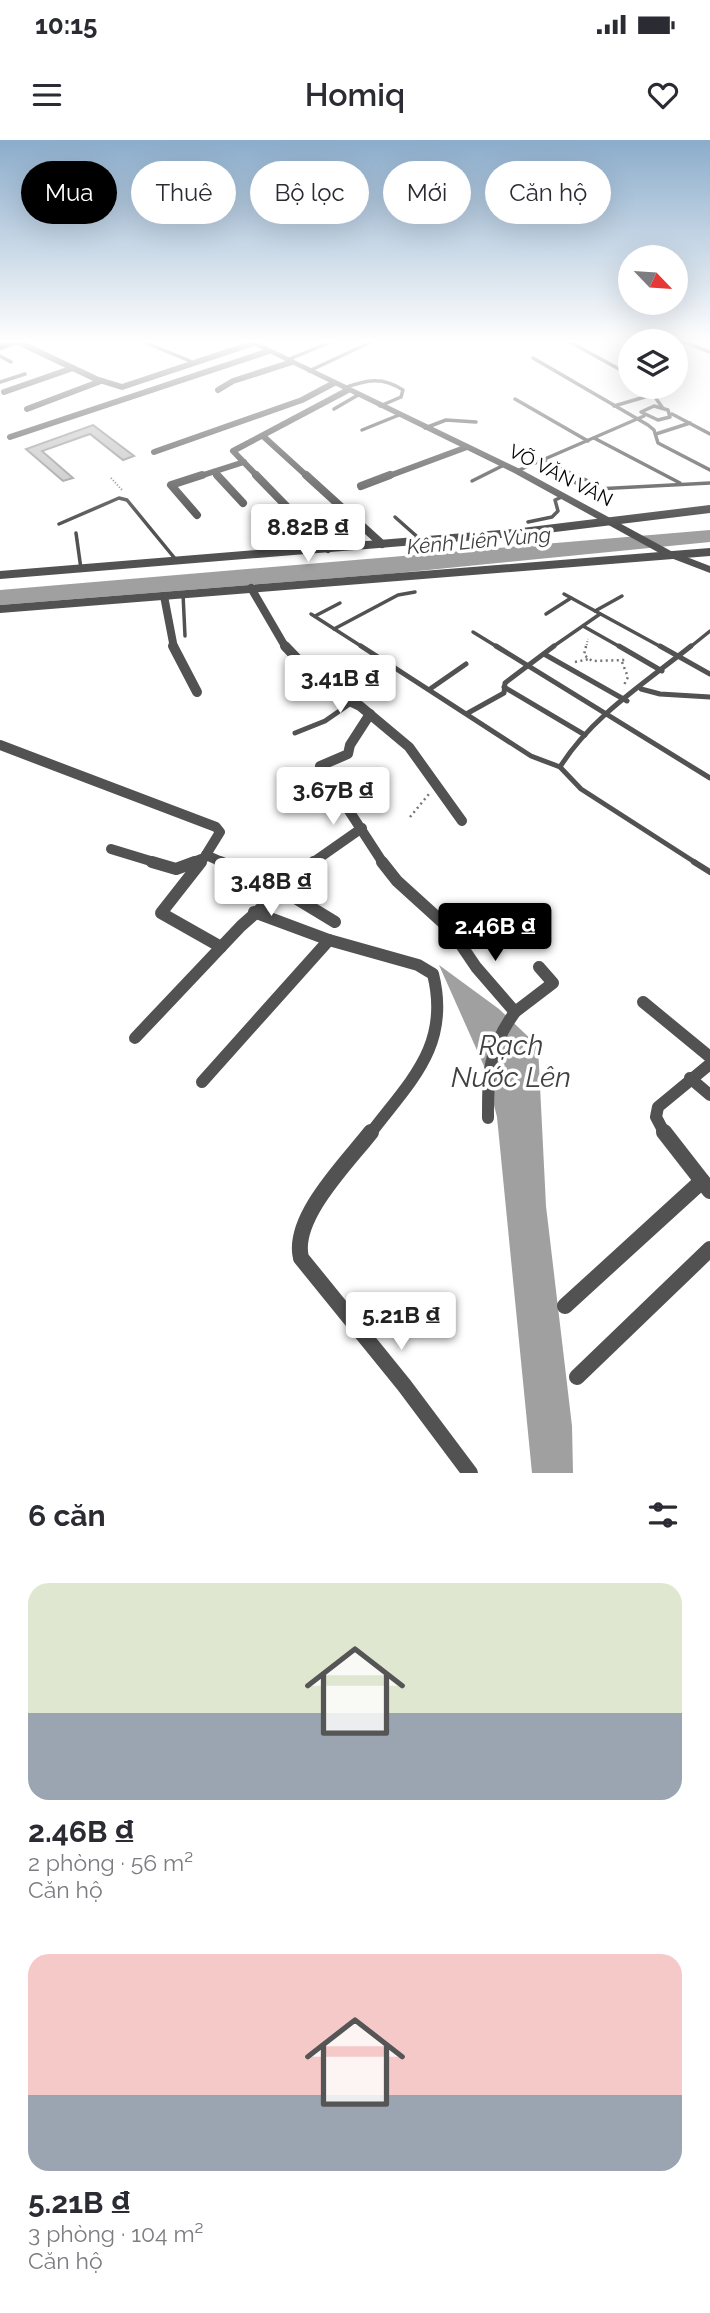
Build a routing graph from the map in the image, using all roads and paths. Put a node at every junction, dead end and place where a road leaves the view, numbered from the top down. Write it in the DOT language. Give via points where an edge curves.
graph roads {
  1 [pos="45,402"];
  2 [pos="117,402"];
  3 [pos="296,402"];
  4 [pos="323,402"];
  5 [pos="346,402"];
  6 [pos="372,402"];
  7 [pos="389,402"];
  8 [pos="521,402"];
  9 [pos="607,402"];
  10 [pos="626,402"];
  11 [pos="659,402"];
  12 [pos="380,406"];
  13 [pos="613,406"];
  14 [pos="662,407"];
  15 [pos="27,409"];
  16 [pos="334,409"];
  17 [pos="671,414"];
  18 [pos="399,415"];
  19 [pos="644,416"];
  20 [pos="635,418"];
  21 [pos="476,422"];
  22 [pos="690,423"];
  23 [pos="425,428"];
  24 [pos="362,430"];
  25 [pos="656,434"];
  26 [pos="710,434"];
  27 [pos="263,436"];
  28 [pos="10,438"];
  29 [pos="594,438"];
  30 [pos="588,441"];
  31 [pos="467,447"];
  32 [pos="155,452"];
  33 [pos="542,460"];
  34 [pos="244,463"];
  35 [pos="504,465"];
  36 [pos="710,470"];
  37 [pos="517,471"];
  38 [pos="562,471"];
  39 [pos="214,472"];
  40 [pos="111,478"];
  41 [pos="472,481"];
  42 [pos="710,483"];
  43 [pos="682,484"];
  44 [pos="361,486"];
  45 [pos="593,487"];
  46 [pos="564,496"];
  47 [pos="127,500"];
  48 [pos="243,502"];
  49 [pos="710,509"];
  50 [pos="197,515"];
  51 [pos="395,517"];
  52 [pos="528,522"];
  53 [pos="59,524"];
  54 [pos="622,526"];
  55 [pos="76,533"];
  56 [pos="422,541"];
  57 [pos="382,544"];
  58 [pos="328,549"];
  59 [pos="710,552"];
  60 [pos="675,553"];
  61 [pos="177,561"];
  62 [pos="80,569"];
  63 [pos="710,570"];
  64 [pos="0,575"];
  65 [pos="251,588"];
  66 [pos="415,592"];
  67 [pos="183,594"];
  68 [pos="564,594"];
  69 [pos="164,596"];
  70 [pos="622,596"];
  71 [pos="571,598"];
  72 [pos="340,603"];
  73 [pos="0,609"];
  74 [pos="597,612"];
  75 [pos="547,614"];
  76 [pos="583,626"];
  77 [pos="334,629"];
  78 [pos="592,631"];
  79 [pos="710,631"];
  80 [pos="473,632"];
  81 [pos="185,636"];
  82 [pos="544,654"];
  83 [pos="634,655"];
  84 [pos="679,657"];
  85 [pos="622,662"];
  86 [pos="466,664"];
  87 [pos="528,665"];
  88 [pos="662,671"];
  89 [pos="710,674"];
  90 [pos="504,687"];
  91 [pos="430,689"];
  92 [pos="641,689"];
  93 [pos="197,692"];
  94 [pos="614,694"];
  95 [pos="710,697"];
  96 [pos="627,701"];
  97 [pos="351,703"];
  98 [pos="468,713"];
  99 [pos="370,714"];
  100 [pos="610,715"];
  101 [pos="295,733"];
  102 [pos="585,735"];
  103 [pos="0,746"];
  104 [pos="560,767"];
  105 [pos="710,778"];
  106 [pos="441,791"];
  107 [pos="410,817"];
  108 [pos="462,821"];
  109 [pos="362,828"];
  110 [pos="111,849"];
  111 [pos="205,856"];
  112 [pos="710,872"];
  113 [pos="279,888"];
  114 [pos="254,912"];
  115 [pos="335,922"];
  116 [pos="329,940"];
  117 [pos="221,947"];
  118 [pos="539,967"];
  119 [pos="643,1002"];
  120 [pos="515,1012"];
  121 [pos="135,1038"];
  122 [pos="710,1057"];
  123 [pos="710,1063"];
  124 [pos="690,1078"];
  125 [pos="202,1082"];
  126 [pos="710,1095"];
  127 [pos="488,1118"];
  128 [pos="706,1186"];
  129 [pos="710,1249"];
  130 [pos="565,1306"];
  131 [pos="577,1377"];
  132 [pos="470,1473"];
  1 -- 15 [label="street"];
  2 -- 28 [label="street"];
  3 -- 32 [label="street"];
  4 -- 27 [label="street"];
  5 -- 16 [label="lane"];
  6 -- 12 [label="street, VÕ VĂN VÂN"];
  7 -- 12 [label="lane"];
  8 -- 30 [label="lane"];
  9 -- 13 [label="lane"];
  10 -- 13 [label="lane"];
  11 -- 14 [label="lane"];
  12 -- 18 [label="street, VÕ VĂN VÂN"];
  13 -- 20 [label="lane"];
  14 -- 17 [label="lane"];
  14 -- 19 [label="lane" via="642,409"];
  17 -- 19 [label="lane" via="658,420"];
  17 -- 22 [label="lane"];
  18 -- 23 [label="street, VÕ VĂN VÂN"];
  18 -- 24 [label="lane"];
  19 -- 20 [label="lane"];
  20 -- 25 [label="lane"];
  20 -- 29 [label="lane"];
  21 -- 23 [label="lane" via="446,420"];
  22 -- 25 [label="lane"];
  22 -- 26 [label="lane"];
  23 -- 31 [label="street, VÕ VĂN VÂN"];
  25 -- 36 [label="lane" via="658,443"];
  27 -- 34 [label="street" via="233,451"];
  27 -- 57 [label="street"];
  29 -- 30 [label="lane"];
  29 -- 43 [label="lane"];
  30 -- 33 [label="lane"];
  31 -- 35 [label="street, VÕ VĂN VÂN"];
  31 -- 44 [label="street"];
  33 -- 37 [label="lane"];
  33 -- 38 [label="lane"];
  34 -- 39 [label="street"];
  34 -- 58 [label="street"];
  35 -- 37 [label="street, VÕ VĂN VÂN"];
  35 -- 41 [label="lane"];
  37 -- 46 [label="street, VÕ VĂN VÂN"];
  38 -- 45 [label="lane" via="568,470 595,484"];
  38 -- 45 [label="lane" via="560,474 585,488"];
  39 -- 48 [label="street"];
  39 -- 50 [label="street" via="172,485"];
  40 -- 47 [label="path"];
  42 -- 43 [label="lane"];
  43 -- 45 [label="lane"];
  46 -- 52 [label="lane" via="555,500 558,511 552,517"];
  46 -- 54 [label="street, VÕ VĂN VÂN"];
  47 -- 53 [label="lane" via="119,498"];
  47 -- 61 [label="lane"];
  49 -- 54 [label="street"];
  51 -- 56 [label="lane"];
  54 -- 56 [label="street"];
  54 -- 60 [label="street, VÕ VĂN VÂN"];
  55 -- 62 [label="lane"];
  56 -- 57 [label="street"];
  57 -- 58 [label="street"];
  58 -- 61 [label="street"];
  59 -- 60 [label="street"];
  60 -- 63 [label="street, VÕ VĂN VÂN"];
  60 -- 65 [label="street"];
  61 -- 62 [label="street"];
  62 -- 64 [label="street"];
  65 -- 67 [label="street"];
  65 -- 97 [label="street" via="293,657 327,690"];
  66 -- 77 [label="lane" via="398,595"];
  67 -- 69 [label="street"];
  67 -- 81 [label="lane"];
  68 -- 71 [label="lane"];
  69 -- 73 [label="street"];
  69 -- 93 [label="street" via="171,642"];
  70 -- 74 [label="lane"];
  71 -- 74 [label="lane"];
  71 -- 75 [label="lane"];
  72 -- 77 [label="lane" via="313,615"];
  74 -- 76 [label="lane"];
  74 -- 84 [label="lane"];
  76 -- 78 [label="lane"];
  76 -- 82 [label="lane"];
  77 -- 91 [label="lane"];
  78 -- 83 [label="lane"];
  78 -- 85 [label="path" via="584,655 592,661"];
  79 -- 84 [label="lane"];
  80 -- 87 [label="lane"];
  82 -- 87 [label="lane"];
  82 -- 94 [label="lane"];
  83 -- 85 [label="path"];
  83 -- 88 [label="lane"];
  84 -- 88 [label="lane"];
  84 -- 89 [label="lane"];
  85 -- 94 [label="path" via="628,677"];
  86 -- 91 [label="lane"];
  87 -- 90 [label="lane"];
  87 -- 100 [label="lane"];
  88 -- 92 [label="lane"];
  90 -- 98 [label="lane" via="504,693"];
  90 -- 102 [label="lane"];
  91 -- 98 [label="lane"];
  92 -- 95 [label="lane"];
  92 -- 96 [label="lane"];
  94 -- 96 [label="lane"];
  96 -- 100 [label="lane"];
  97 -- 99 [label="street"];
  97 -- 101 [label="lane" via="325,721"];
  98 -- 104 [label="lane" via="531,756"];
  99 -- 106 [label="street" via="409,747"];
  99 -- 109 [label="street" via="348,754 320,765"];
  100 -- 102 [label="lane"];
  100 -- 105 [label="lane"];
  102 -- 104 [label="lane"];
  103 -- 111 [label="street" via="216,827 220,832"];
  104 -- 112 [label="lane" via="581,789"];
  106 -- 107 [label="path" via="434,790"];
  106 -- 108 [label="street"];
  109 -- 113 [label="street" via="321,853"];
  109 -- 120 [label="street" via="397,881 451,930"];
  110 -- 111 [label="street" via="166,869 182,868"];
  111 -- 113 [label="street"];
  111 -- 117 [label="street" via="161,913"];
  113 -- 114 [label="street"];
  113 -- 115 [label="street"];
  114 -- 116 [label="street"];
  114 -- 117 [label="street"];
  116 -- 125 [label="street"];
  116 -- 132 [label="street" via="430,971 441,1015 421,1066 305,1219 298,1252"];
  117 -- 121 [label="street"];
  118 -- 120 [label="street" via="553,983"];
  119 -- 122 [label="street"];
  120 -- 127 [label="street" via="495,1037 489,1059"];
  123 -- 124 [label="street"];
  124 -- 126 [label="street"];
  124 -- 128 [label="street" via="658,1107 656,1117"];
  128 -- 130 [label="street"];
  129 -- 131 [label="street"];
}
